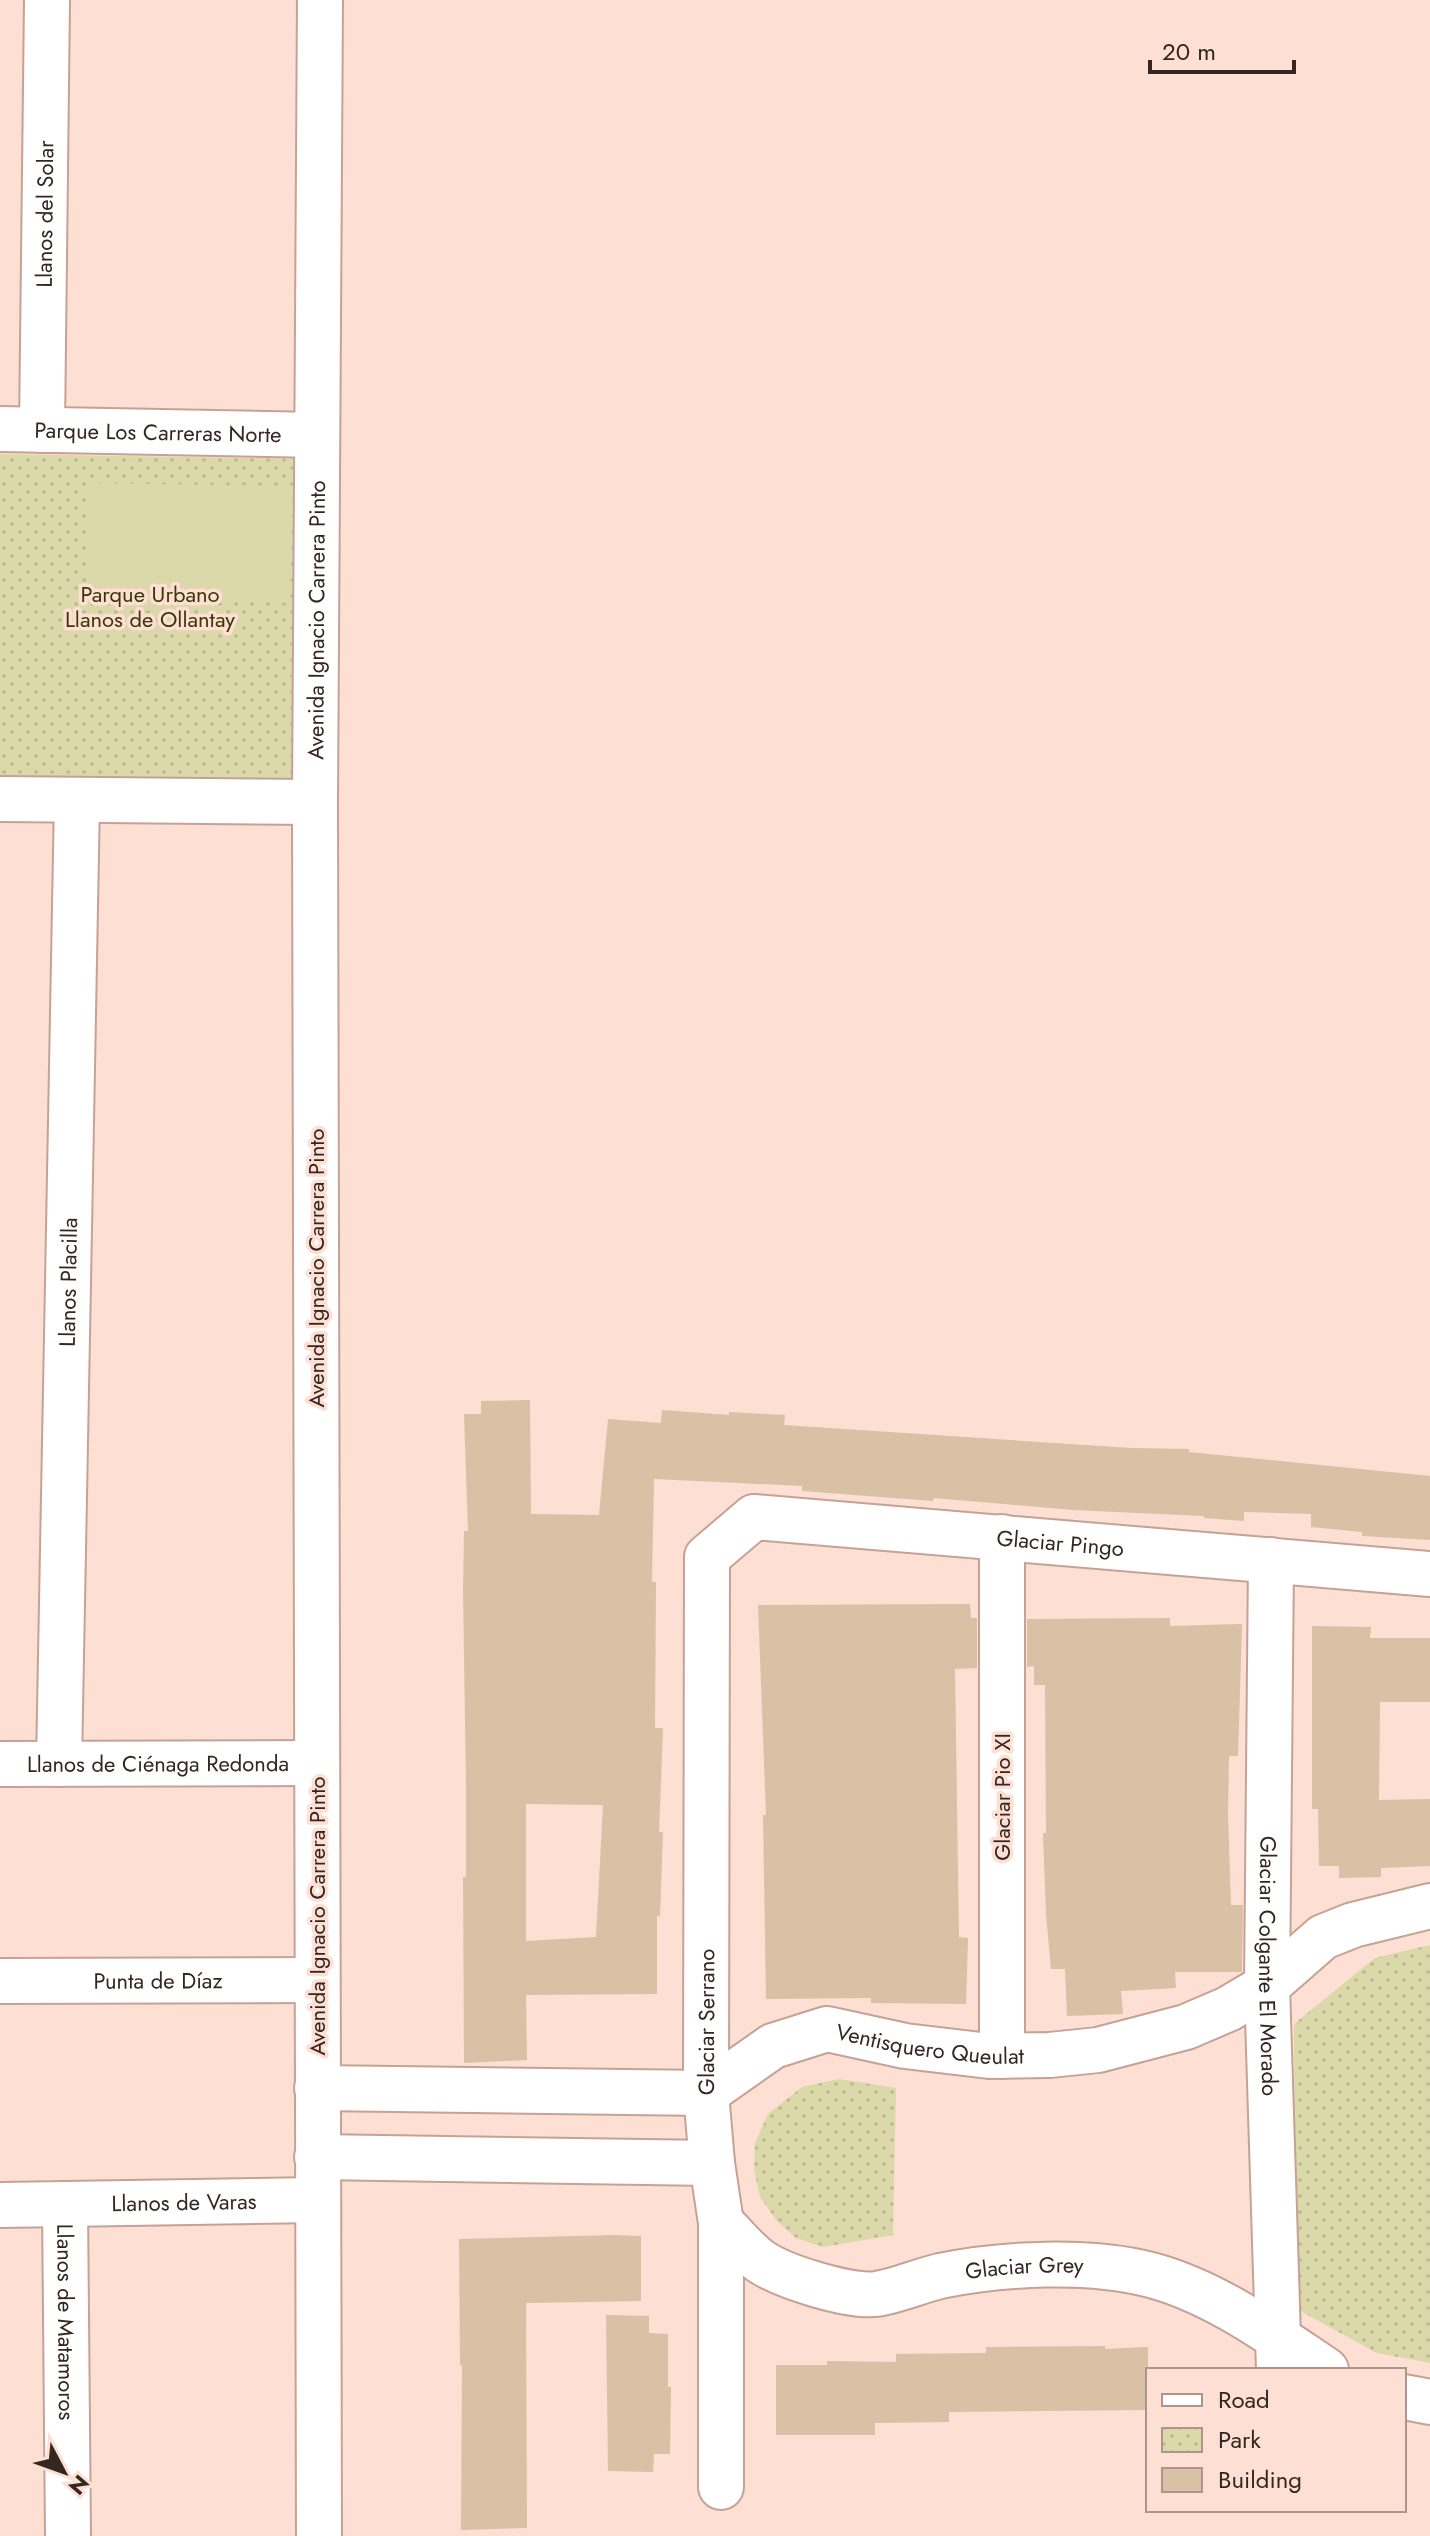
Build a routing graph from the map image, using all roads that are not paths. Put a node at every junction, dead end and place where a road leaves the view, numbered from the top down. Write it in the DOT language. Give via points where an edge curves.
graph roads {
  1 [pos="47,0"];
  2 [pos="320,0"];
  3 [pos="21,429"];
  4 [pos="317,435"];
  5 [pos="0,799"];
  6 [pos="77,800"];
  7 [pos="315,802"];
  8 [pos="1002,1537"];
  9 [pos="707,1557"];
  10 [pos="1271,1560"];
  11 [pos="1430,1574"];
  12 [pos="317,1763"];
  13 [pos="0,1764"];
  14 [pos="59,1764"];
  15 [pos="1430,1906"];
  16 [pos="317,1980"];
  17 [pos="0,1981"];
  18 [pos="1267,1986"];
  19 [pos="1002,2056"];
  20 [pos="317,2088"];
  21 [pos="706,2093"];
  22 [pos="317,2157"];
  23 [pos="712,2163"];
  24 [pos="318,2200"];
  25 [pos="65,2204"];
  26 [pos="0,2205"];
  27 [pos="721,2223"];
  28 [pos="1279,2354"];
  29 [pos="1320,2368"];
  30 [pos="1406,2397"];
  31 [pos="1430,2402"];
  32 [pos="721,2487"];
  33 [pos="68,2536"];
  34 [pos="319,2536"];
  1 -- 3 [label="street, Llanos del Solar"];
  2 -- 4 [label="street, Avenida Ignacio Carrera Pinto"];
  3 -- 4 [label="street, Parque Los Carreras Norte"];
  4 -- 7 [label="street, Avenida Ignacio Carrera Pinto"];
  5 -- 6 [label="street"];
  6 -- 7 [label="street"];
  6 -- 14 [label="street, Llanos Placilla"];
  7 -- 12 [label="street, Avenida Ignacio Carrera Pinto"];
  8 -- 9 [label="street, Glaciar Pingo" via="754,1517"];
  8 -- 10 [label="street, Glaciar Pingo"];
  8 -- 19 [label="street, Glaciar Pio XI"];
  9 -- 21 [label="street, Glaciar Serrano"];
  10 -- 11 [label="street, Glaciar Pingo"];
  10 -- 18 [label="street, Glaciar Colgante El Morado"];
  12 -- 14 [label="street, Llanos de Ciénaga Redonda"];
  12 -- 16 [label="street, Avenida Ignacio Carrera Pinto"];
  13 -- 14 [label="street, Llanos de Ciénaga Redonda"];
  15 -- 18 [label="street, Ventisquero Queulat" via="1323,1937"];
  16 -- 17 [label="street, Punta de Díaz"];
  16 -- 20 [label="street, Avenida Ignacio Carrera Pinto"];
  18 -- 19 [label="street, Ventisquero Queulat" via="1228,2009 1142,2040 1098,2050"];
  18 -- 28 [label="street, Glaciar Colgante El Morado"];
  19 -- 21 [label="street, Ventisquero Queulat" via="905,2046 827,2029 773,2046"];
  20 -- 21 [label="street"];
  20 -- 22 [label="street, Avenida Ignacio Carrera Pinto"];
  21 -- 23 [label="street, Glaciar Serrano"];
  22 -- 23 [label="street"];
  22 -- 24 [label="street, Avenida Ignacio Carrera Pinto"];
  23 -- 27 [label="street, Glaciar Serrano"];
  24 -- 25 [label="street, Llanos de Varas"];
  24 -- 34 [label="street, Avenida Ignacio Carrera Pinto"];
  25 -- 26 [label="street, Llanos de Varas"];
  25 -- 33 [label="street, Llanos de Matamoros"];
  27 -- 28 [label="street, Glaciar Grey" via="760,2261 810,2284 874,2294 939,2276 1005,2266 1084,2266 1150,2275 1208,2297"];
  27 -- 32 [label="street, Glaciar Serrano"];
  28 -- 29 [label="street, Glaciar Grey"];
  30 -- 31 [label="street"];
}
